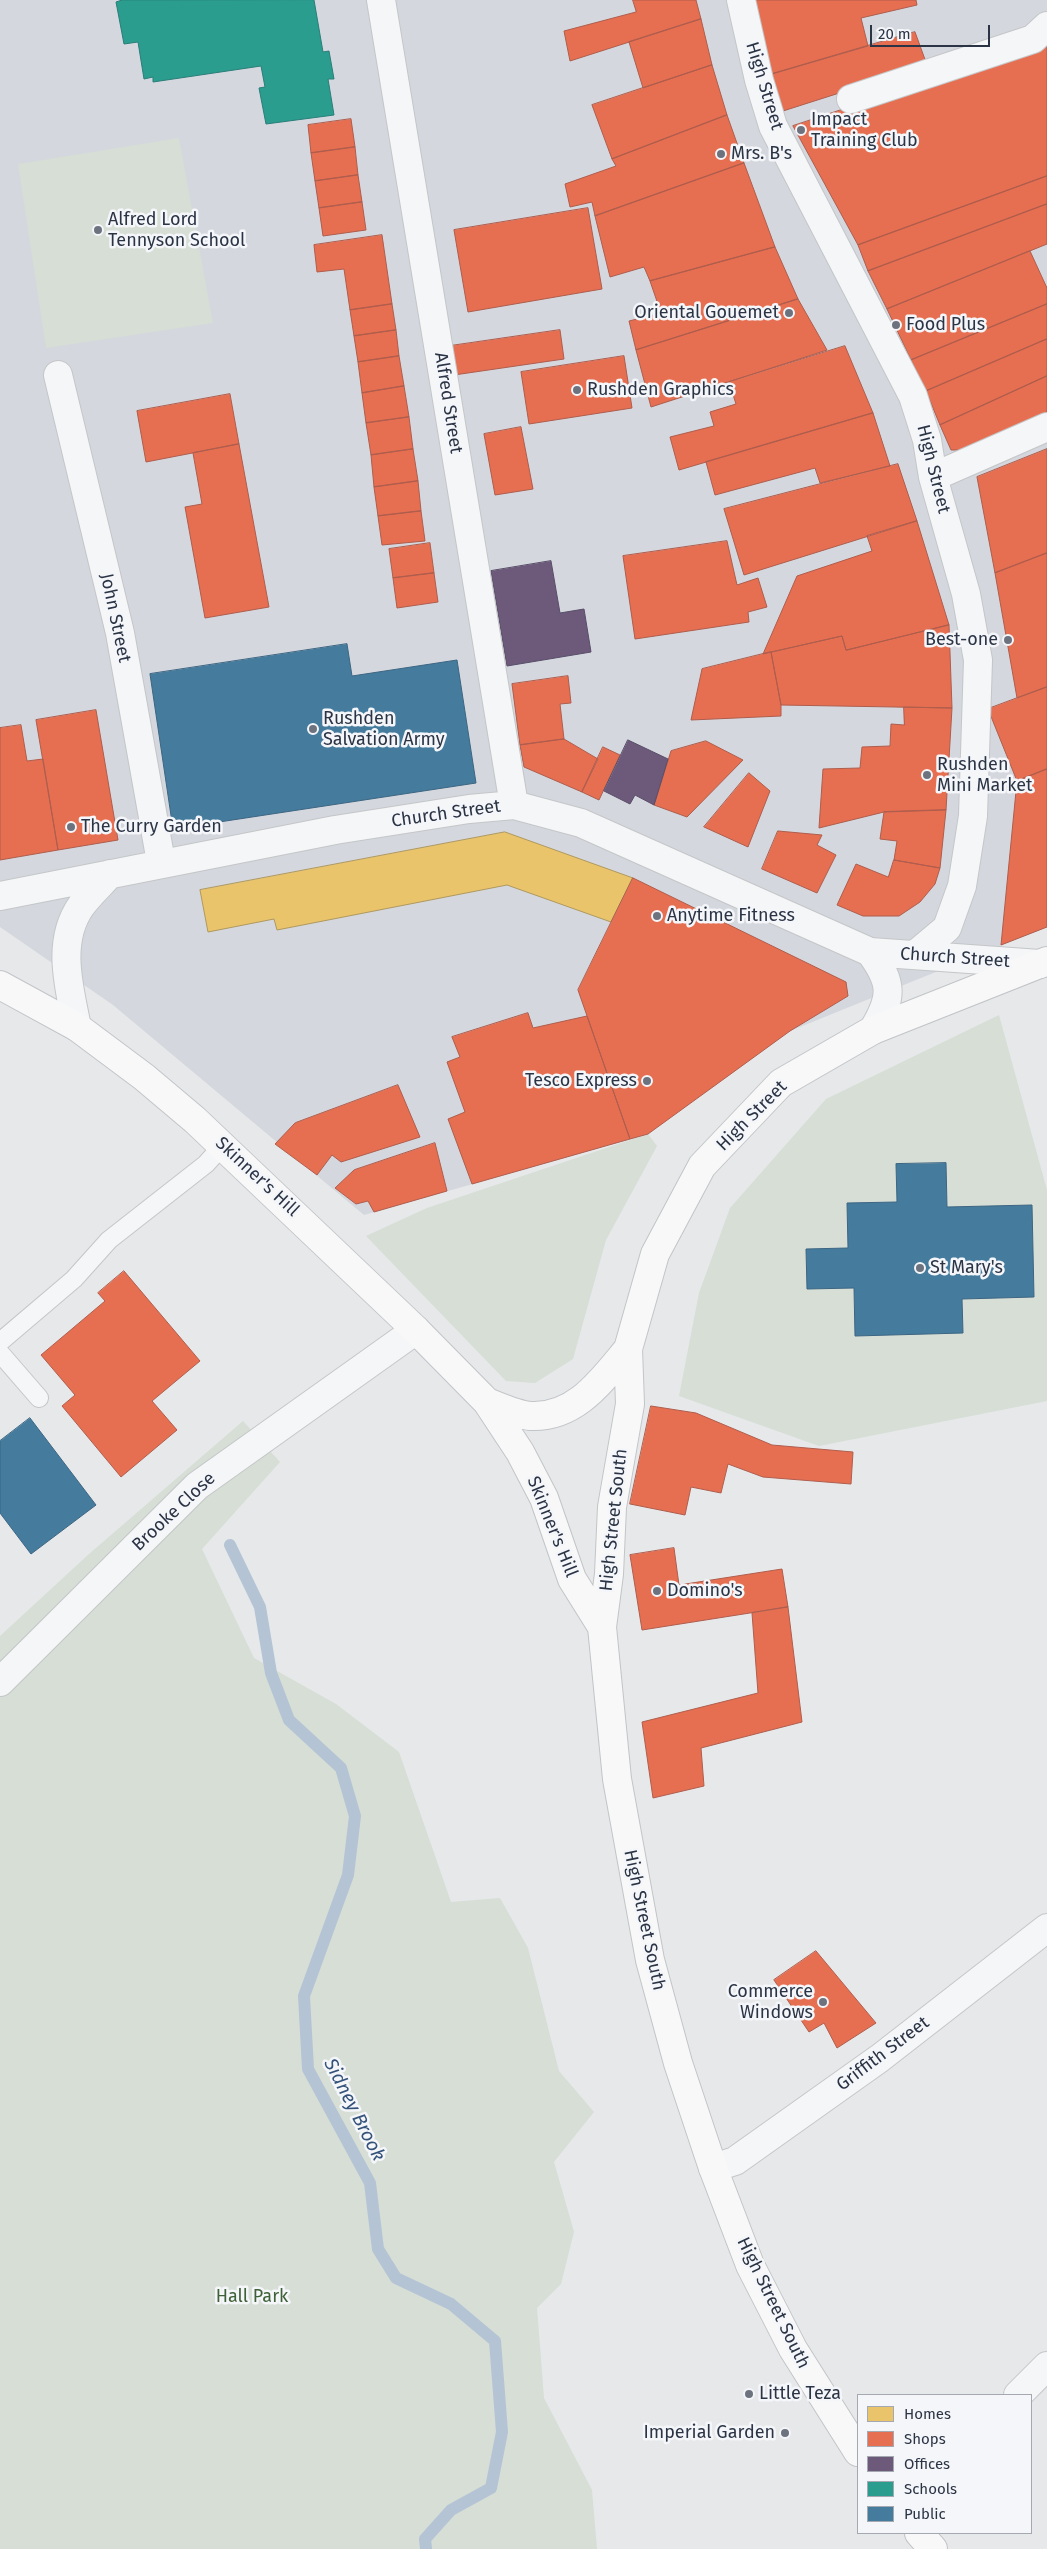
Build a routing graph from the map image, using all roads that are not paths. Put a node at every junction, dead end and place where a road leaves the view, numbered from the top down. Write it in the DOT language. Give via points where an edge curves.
graph roads {
  1 [pos="381,0"];
  2 [pos="741,0"];
  3 [pos="1047,26"];
  4 [pos="851,99"];
  5 [pos="58,375"];
  6 [pos="1047,428"];
  7 [pos="933,477"];
  8 [pos="514,805"];
  9 [pos="161,862"];
  10 [pos="110,874"];
  11 [pos="0,896"];
  12 [pos="870,952"];
  13 [pos="916,954"];
  14 [pos="1043,963"];
  15 [pos="0,986"];
  16 [pos="77,1027"];
  17 [pos="874,1030"];
  18 [pos="223,1145"];
  19 [pos="416,1330"];
  20 [pos="0,1342"];
  21 [pos="628,1348"];
  22 [pos="0,1353"];
  23 [pos="39,1398"];
  24 [pos="487,1402"];
  25 [pos="602,1626"];
  26 [pos="0,1682"];
  27 [pos="1047,1928"];
  28 [pos="713,2168"];
  29 [pos="1047,2366"];
  30 [pos="1019,2394"];
  31 [pos="857,2450"];
  32 [pos="920,2534"];
  33 [pos="933,2549"];
  1 -- 8 [label="street, Alfred Street"];
  2 -- 7 [label="street, High Street" via="773,126 913,396"];
  3 -- 4 [label="street" via="1032,39"];
  5 -- 9 [label="street, John Street" via="120,633"];
  6 -- 7 [label="street"];
  7 -- 13 [label="street, High Street" via="966,594 978,660 973,816 962,886 947,928"];
  8 -- 9 [label="street, Church Street" via="335,830"];
  8 -- 12 [label="street, Church Street" via="581,823"];
  9 -- 10 [label="street, Church Street"];
  10 -- 11 [label="street, Church Street"];
  10 -- 16 [label="street" via="80,907 66,943 66,976"];
  12 -- 13 [label="street, Church Street"];
  12 -- 17 [label="street, Church Street" via="883,969 888,989 886,1009"];
  13 -- 14 [label="street, Church Street"];
  14 -- 17 [label="main road, High Street"];
  15 -- 16 [label="main road, Skinner's Hill"];
  16 -- 18 [label="main road, Skinner's Hill" via="144,1077"];
  17 -- 21 [label="main road, High Street" via="780,1083 702,1166 655,1254"];
  18 -- 19 [label="main road, Skinner's Hill"];
  18 -- 20 [label="lane" via="206,1164 108,1240 74,1279"];
  19 -- 24 [label="main road, Skinner's Hill"];
  19 -- 26 [label="street, Brooke Close" via="197,1486"];
  21 -- 24 [label="main road, Skinner's Hill" via="595,1389 565,1410 530,1416"];
  21 -- 25 [label="main road, High Street South" via="630,1404 612,1507 609,1574"];
  22 -- 23 [label="lane"];
  24 -- 25 [label="main road, Skinner's Hill" via="520,1452 544,1498 572,1579"];
  25 -- 28 [label="main road, High Street South" via="617,1779 650,1960 678,2063"];
  27 -- 28 [label="street, Griffith Street" via="880,2058 735,2161"];
  28 -- 31 [label="main road, High Street South" via="750,2265 793,2349"];
  29 -- 30 [label="street"];
  32 -- 33 [label="main road"];
}
